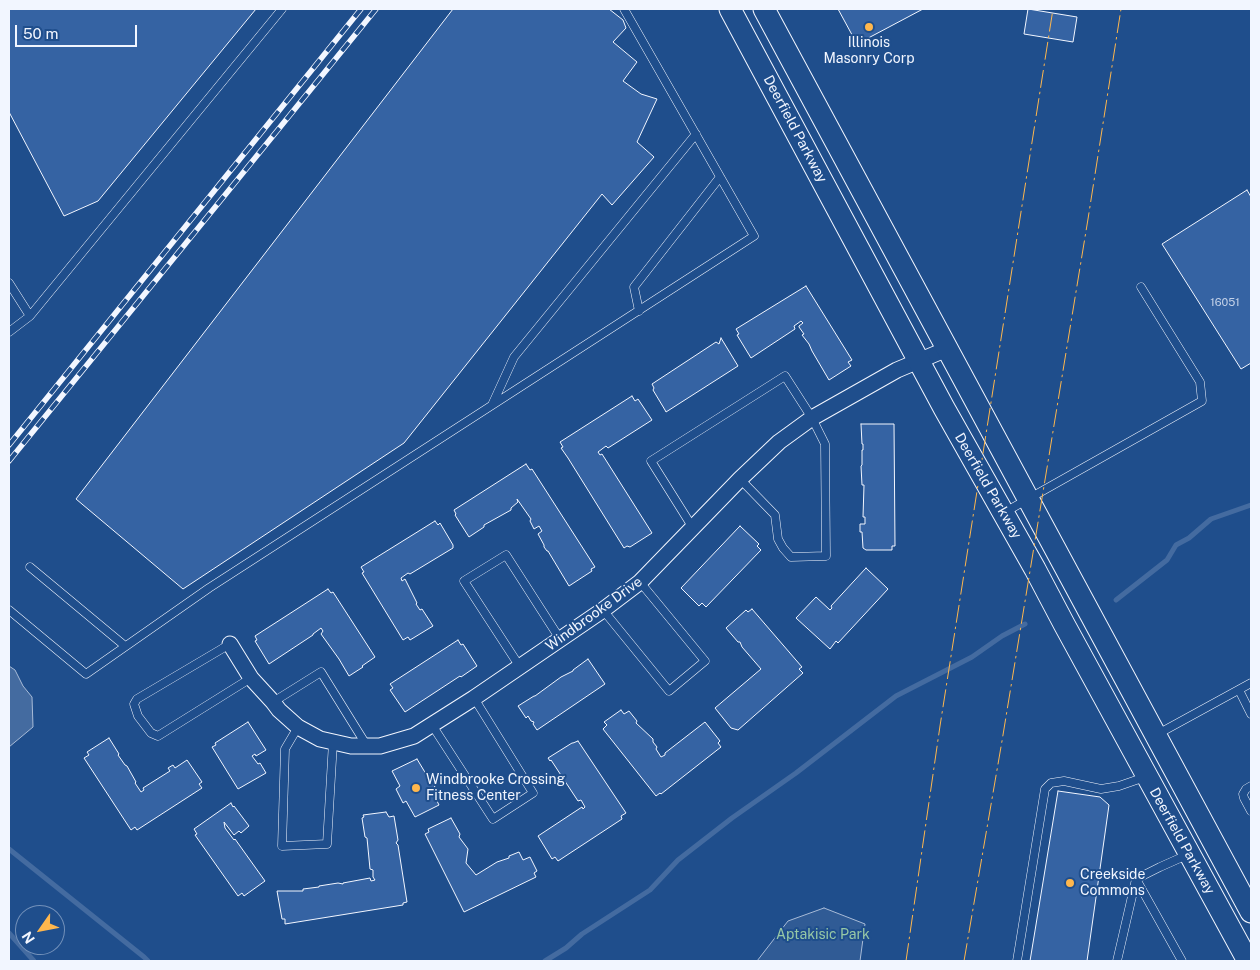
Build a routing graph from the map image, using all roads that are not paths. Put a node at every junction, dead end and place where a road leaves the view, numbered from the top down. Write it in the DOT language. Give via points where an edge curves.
graph roads {
  1 [pos="282,9"];
  2 [pos="624,9"];
  3 [pos="730,9"];
  4 [pos="764,9"];
  5 [pos="696,134"];
  6 [pos="720,177"];
  7 [pos="9,283"];
  8 [pos="1141,288"];
  9 [pos="638,311"];
  10 [pos="30,316"];
  11 [pos="9,332"];
  12 [pos="947,349"];
  13 [pos="919,360"];
  14 [pos="492,405"];
  15 [pos="812,418"];
  16 [pos="740,479"];
  17 [pos="1029,500"];
  18 [pos="1003,513"];
  19 [pos="693,528"];
  20 [pos="30,567"];
  21 [pos="640,582"];
  22 [pos="9,610"];
  23 [pos="603,610"];
  24 [pos="560,639"];
  25 [pos="230,644"];
  26 [pos="125,646"];
  27 [pos="520,667"];
  28 [pos="251,678"];
  29 [pos="1251,683"];
  30 [pos="1239,690"];
  31 [pos="474,698"];
  32 [pos="273,702"];
  33 [pos="1251,714"];
  34 [pos="432,725"];
  35 [pos="298,727"];
  36 [pos="1156,735"];
  37 [pos="334,742"];
  38 [pos="367,746"];
  39 [pos="1147,776"];
  40 [pos="1251,786"];
  41 [pos="1251,811"];
  42 [pos="1188,854"];
  43 [pos="1136,879"];
  44 [pos="1251,912"];
  45 [pos="1017,961"];
  46 [pos="1117,961"];
  47 [pos="1182,961"];
  48 [pos="1248,961"];
  1 -- 10 [label="lane"];
  2 -- 5 [label="lane"];
  3 -- 13 [label="main road, Deerfield Parkway"];
  4 -- 12 [label="main road, Deerfield Parkway"];
  5 -- 6 [label="lane"];
  5 -- 14 [label="lane" via="514,357"];
  6 -- 9 [label="lane" via="634,287"];
  6 -- 9 [label="lane" via="754,236"];
  7 -- 10 [label="lane"];
  8 -- 17 [label="lane" via="1200,382 1202,400"];
  9 -- 14 [label="lane"];
  10 -- 11 [label="lane"];
  12 -- 13 [label="street, Windbrooke Drive"];
  12 -- 17 [label="main road, Deerfield Parkway"];
  13 -- 15 [label="street, Windbrooke Drive"];
  13 -- 18 [label="main road, Deerfield Parkway"];
  14 -- 26 [label="lane"];
  15 -- 16 [label="street, Windbrooke Drive" via="779,442"];
  15 -- 16 [label="lane" via="826,444 826,556 791,557 778,539 775,515"];
  15 -- 19 [label="lane" via="785,376 651,461"];
  16 -- 19 [label="street, Windbrooke Drive"];
  17 -- 18 [label="lane"];
  17 -- 36 [label="main road, Deerfield Parkway"];
  18 -- 39 [label="main road, Deerfield Parkway"];
  19 -- 21 [label="street, Windbrooke Drive"];
  20 -- 26 [label="lane"];
  21 -- 23 [label="street, Windbrooke Drive"];
  21 -- 23 [label="lane" via="705,661 669,691"];
  22 -- 26 [label="lane" via="86,674"];
  23 -- 24 [label="street, Windbrooke Drive"];
  24 -- 27 [label="street, Windbrooke Drive"];
  24 -- 27 [label="lane" via="506,554 464,581"];
  25 -- 28 [label="street, Windbrooke Drive"];
  25 -- 28 [label="lane" via="137,699 134,704 138,716 151,733 158,736"];
  27 -- 31 [label="street, Windbrooke Drive"];
  28 -- 32 [label="street, Windbrooke Drive"];
  29 -- 30 [label="lane"];
  30 -- 33 [label="lane"];
  30 -- 36 [label="lane"];
  31 -- 34 [label="street, Windbrooke Drive"];
  31 -- 34 [label="lane" via="533,793 493,818"];
  32 -- 35 [label="street, Windbrooke Drive"];
  32 -- 38 [label="lane" via="321,672"];
  34 -- 38 [label="street, Windbrooke Drive" via="414,736 380,746"];
  35 -- 37 [label="street, Windbrooke Drive" via="320,739"];
  35 -- 37 [label="lane" via="285,749 282,846 326,844"];
  36 -- 44 [label="main road, Deerfield Parkway"];
  37 -- 38 [label="street, Windbrooke Drive"];
  39 -- 42 [label="main road, Deerfield Parkway"];
  39 -- 45 [label="lane" via="1101,789 1064,780 1051,783 1045,789"];
  40 -- 41 [label="lane" via="1243,794"];
  42 -- 43 [label="lane"];
  42 -- 48 [label="main road, Deerfield Parkway"];
  43 -- 46 [label="lane"];
  43 -- 47 [label="lane"];
}
